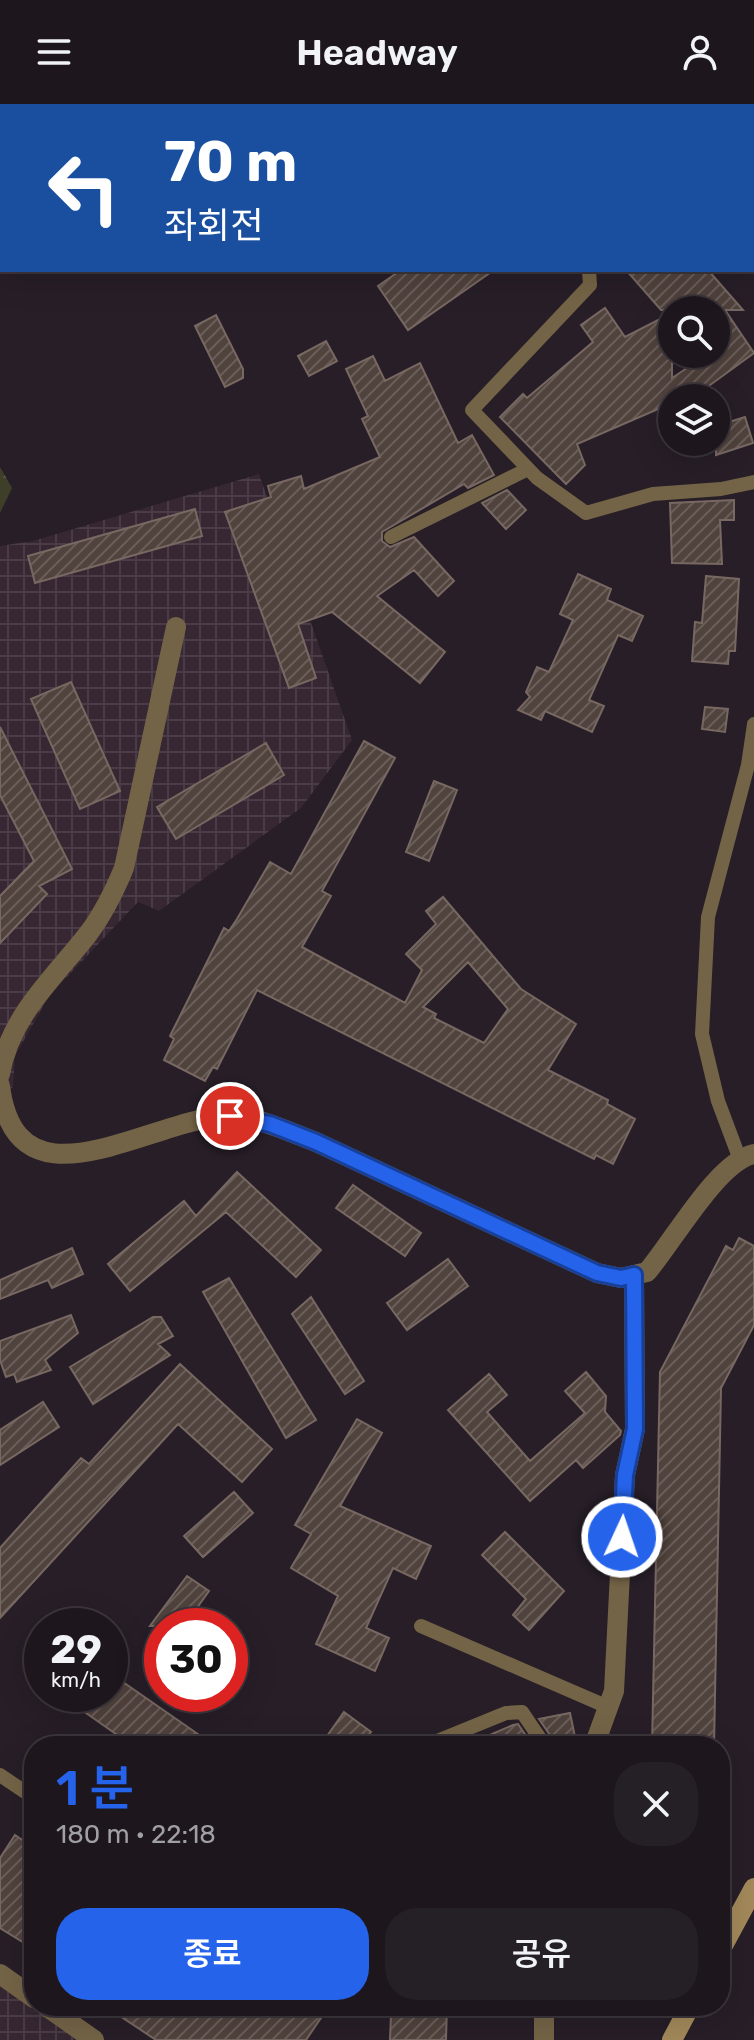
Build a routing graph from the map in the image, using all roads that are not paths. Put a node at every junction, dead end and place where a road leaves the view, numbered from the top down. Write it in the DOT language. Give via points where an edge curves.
graph roads {
  1 [pos="589,272"];
  2 [pos="528,469"];
  3 [pos="754,482"];
  4 [pos="391,537"];
  5 [pos="176,627"];
  6 [pos="754,724"];
  7 [pos="0,1074"];
  8 [pos="0,1086"];
  9 [pos="746,1156"];
  10 [pos="634,1275"];
  11 [pos="421,1626"];
  12 [pos="608,1707"];
  13 [pos="450,1736"];
  14 [pos="538,1736"];
  15 [pos="598,1736"];
  16 [pos="0,1775"];
  17 [pos="24,1791"];
  18 [pos="754,1888"];
  19 [pos="730,1932"];
  20 [pos="0,1974"];
  21 [pos="24,1991"];
  22 [pos="60,2016"];
  23 [pos="544,2016"];
  24 [pos="685,2016"];
  25 [pos="94,2040"];
  26 [pos="544,2040"];
  27 [pos="672,2040"];
  1 -- 2 [label="lane" via="590,285 472,410"];
  2 -- 3 [label="lane" via="586,513 653,494"];
  2 -- 4 [label="lane"];
  5 -- 7 [label="street" via="124,868 89,932 21,1015 4,1050"];
  6 -- 9 [label="lane" via="708,917 702,1034 718,1101"];
  8 -- 10 [label="street" via="4,1113 21,1139 37,1150 67,1156 230,1116 270,1124 597,1273"];
  9 -- 10 [label="street" via="723,1172 647,1272"];
  10 -- 12 [label="street" via="635,1429 625,1475 614,1691"];
  11 -- 12 [label="lane"];
  12 -- 15 [label="street"];
  13 -- 14 [label="lane" via="506,1713 522,1712"];
  16 -- 17 [label="lane"];
  18 -- 19 [label="street"];
  20 -- 21 [label="street"];
  22 -- 25 [label="street"];
  23 -- 26 [label="street"];
  24 -- 27 [label="street"];
}
